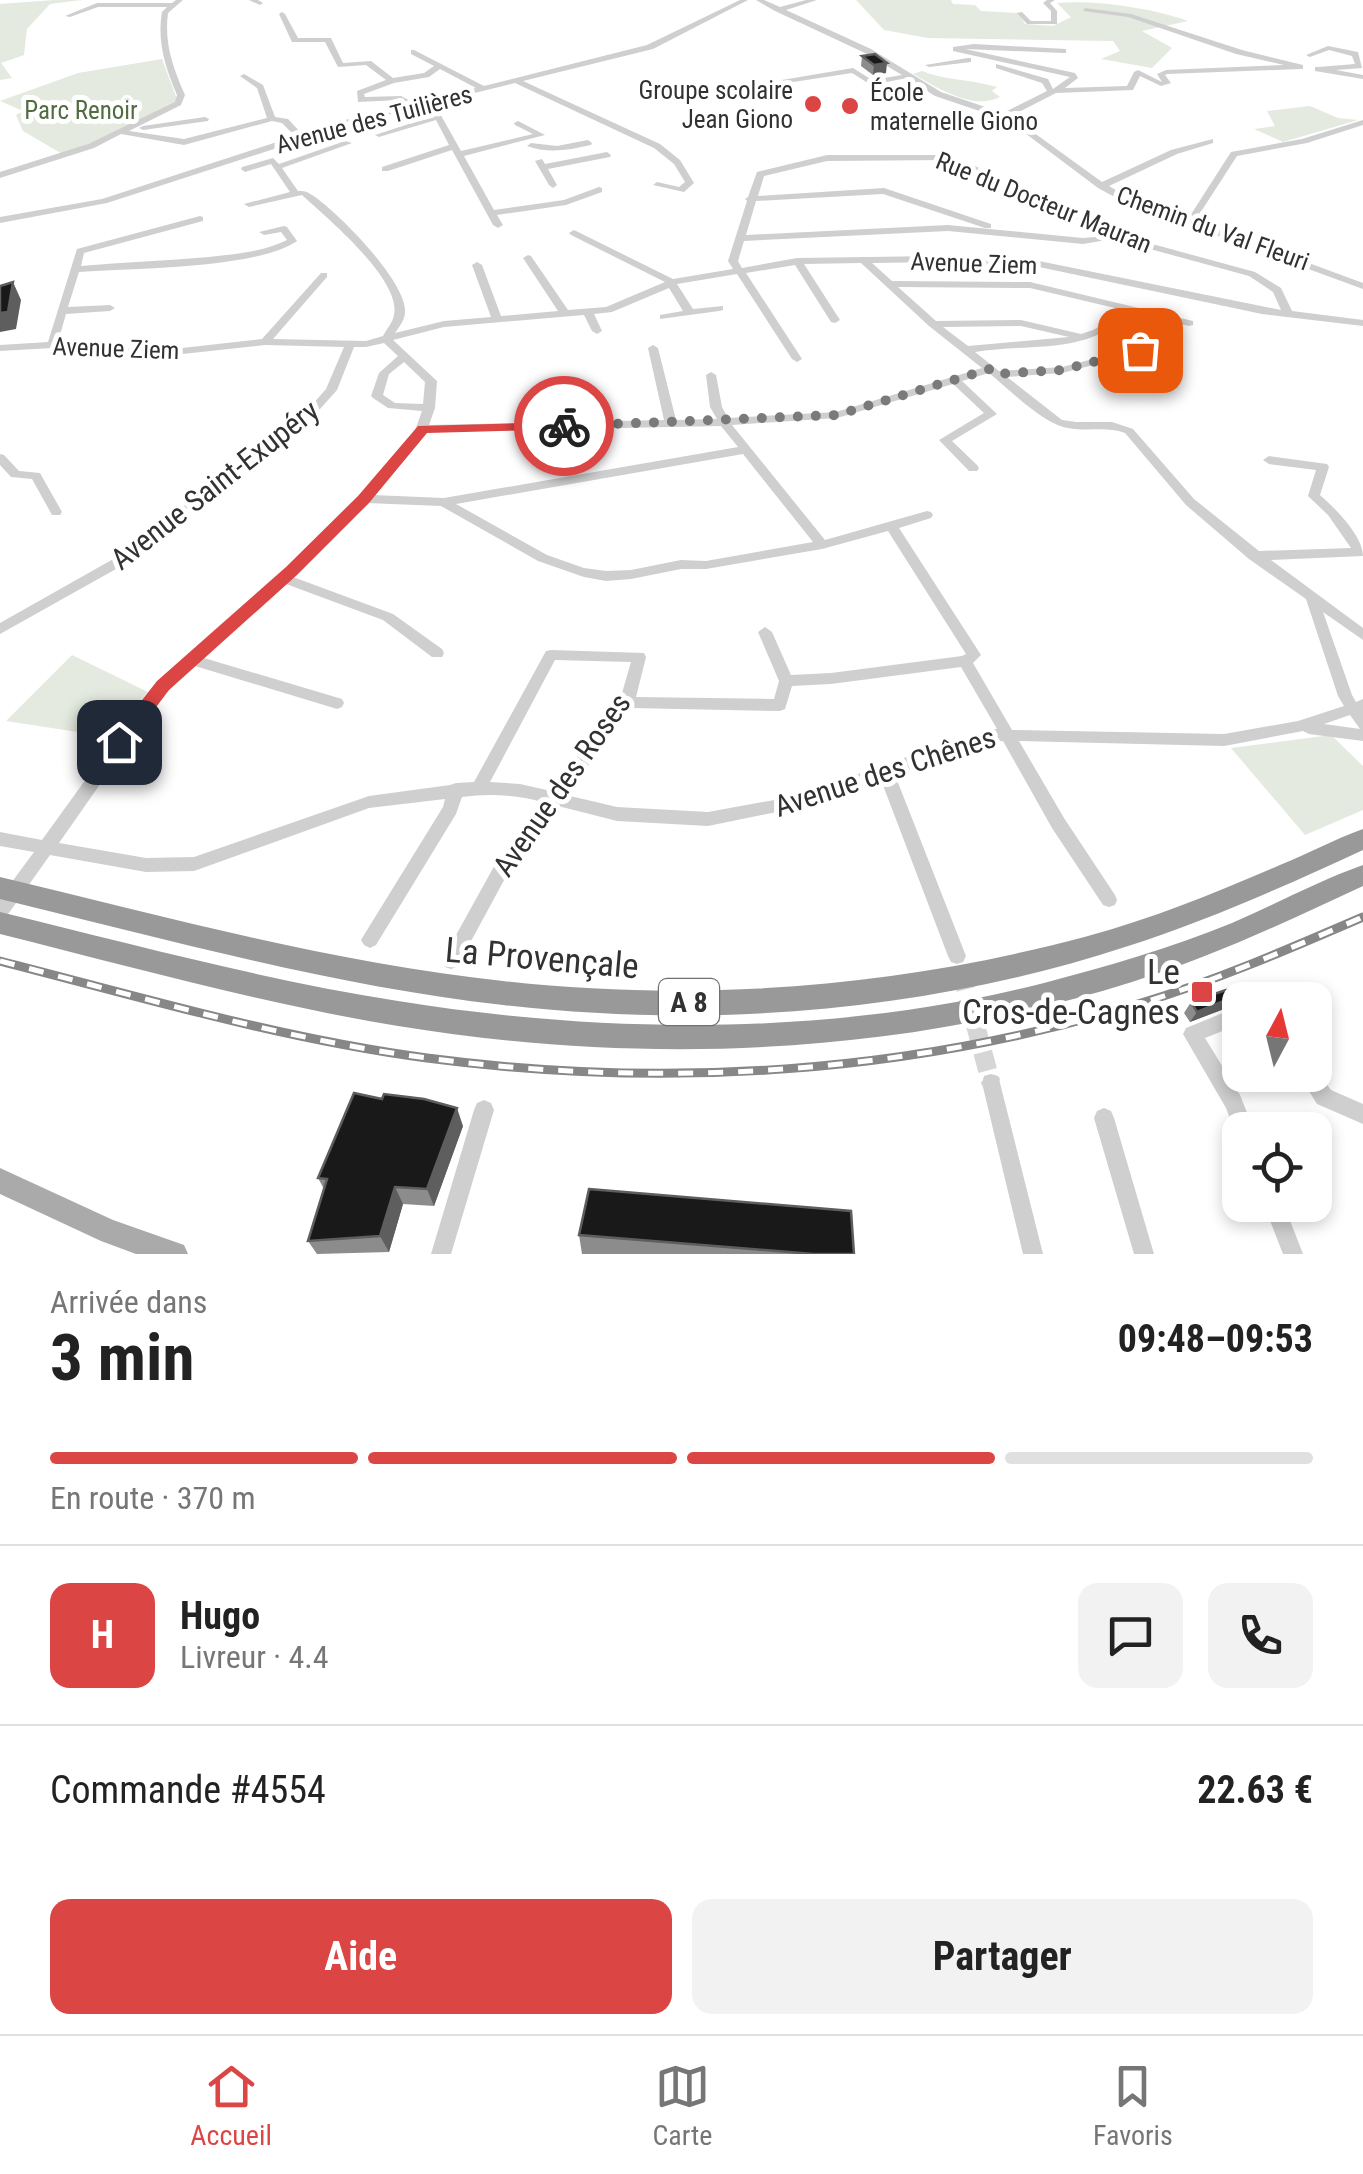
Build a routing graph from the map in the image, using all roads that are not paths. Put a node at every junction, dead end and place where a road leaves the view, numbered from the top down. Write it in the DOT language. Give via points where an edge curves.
graph roads {
  1 [pos="180,0"];
  2 [pos="758,0"];
  3 [pos="770,0"];
  4 [pos="814,0"];
  5 [pos="1052,0"];
  6 [pos="743,1"];
  7 [pos="170,5"];
  8 [pos="780,9"];
  9 [pos="1085,10"];
  10 [pos="1020,13"];
  11 [pos="282,14"];
  12 [pos="68,16"];
  13 [pos="1063,51"];
  14 [pos="414,52"];
  15 [pos="1310,55"];
  16 [pos="928,65"];
  17 [pos="437,67"];
  18 [pos="244,76"];
  19 [pos="908,76"];
  20 [pos="1363,77"];
  21 [pos="392,81"];
  22 [pos="516,81"];
  23 [pos="770,84"];
  24 [pos="484,89"];
  25 [pos="1055,92"];
  26 [pos="429,101"];
  27 [pos="412,105"];
  28 [pos="438,116"];
  29 [pos="1006,116"];
  30 [pos="205,119"];
  31 [pos="272,119"];
  32 [pos="1363,122"];
  33 [pos="518,123"];
  34 [pos="122,132"];
  35 [pos="379,135"];
  36 [pos="300,137"];
  37 [pos="1210,141"];
  38 [pos="348,143"];
  39 [pos="528,143"];
  40 [pos="588,143"];
  41 [pos="262,150"];
  42 [pos="458,150"];
  43 [pos="607,155"];
  44 [pos="275,164"];
  45 [pos="543,168"];
  46 [pos="244,169"];
  47 [pos="386,169"];
  48 [pos="0,176"];
  49 [pos="553,185"];
  50 [pos="657,185"];
  51 [pos="1101,186"];
  52 [pos="258,188"];
  53 [pos="599,190"];
  54 [pos="300,193"];
  55 [pos="270,199"];
  56 [pos="750,199"];
  57 [pos="248,204"];
  58 [pos="495,213"];
  59 [pos="200,219"];
  60 [pos="0,220"];
  61 [pos="1191,221"];
  62 [pos="498,225"];
  63 [pos="1110,228"];
  64 [pos="264,232"];
  65 [pos="995,232"];
  66 [pos="574,233"];
  67 [pos="739,238"];
  68 [pos="528,258"];
  69 [pos="862,260"];
  70 [pos="797,261"];
  71 [pos="476,265"];
  72 [pos="74,269"];
  73 [pos="736,270"];
  74 [pos="324,275"];
  75 [pos="672,282"];
  76 [pos="887,284"];
  77 [pos="1363,286"];
  78 [pos="1127,307"];
  79 [pos="110,308"];
  80 [pos="719,308"];
  81 [pos="61,311"];
  82 [pos="588,312"];
  83 [pos="690,313"];
  84 [pos="565,314"];
  85 [pos="1288,315"];
  86 [pos="664,317"];
  87 [pos="497,318"];
  88 [pos="835,320"];
  89 [pos="1189,323"];
  90 [pos="1363,323"];
  91 [pos="933,324"];
  92 [pos="597,332"];
  93 [pos="1076,335"];
  94 [pos="388,340"];
  95 [pos="265,342"];
  96 [pos="52,345"];
  97 [pos="350,345"];
  98 [pos="0,348"];
  99 [pos="653,348"];
  100 [pos="966,350"];
  101 [pos="1177,350"];
  102 [pos="405,355"];
  103 [pos="797,359"];
  104 [pos="993,372"];
  105 [pos="711,375"];
  106 [pos="955,380"];
  107 [pos="429,408"];
  108 [pos="724,422"];
  109 [pos="671,424"];
  110 [pos="423,429"];
  111 [pos="743,450"];
  112 [pos="0,458"];
  113 [pos="1269,460"];
  114 [pos="973,468"];
  115 [pos="364,499"];
  116 [pos="444,502"];
  117 [pos="56,512"];
  118 [pos="927,515"];
  119 [pos="891,526"];
  120 [pos="822,544"];
  121 [pos="1361,552"];
  122 [pos="1253,556"];
  123 [pos="284,578"];
  124 [pos="1312,599"];
  125 [pos="0,629"];
  126 [pos="765,632"];
  127 [pos="1363,635"];
  128 [pos="437,653"];
  129 [pos="192,660"];
  130 [pos="966,661"];
  131 [pos="786,681"];
  132 [pos="627,702"];
  133 [pos="337,703"];
  134 [pos="1357,707"];
  135 [pos="1363,724"];
  136 [pos="1298,727"];
  137 [pos="1006,733"];
  138 [pos="1363,735"];
  139 [pos="885,770"];
  140 [pos="480,788"];
  141 [pos="456,790"];
  142 [pos="551,798"];
  143 [pos="1363,838"];
  144 [pos="0,839"];
  145 [pos="42,854"];
  146 [pos="1363,875"];
  147 [pos="0,888"];
  148 [pos="1109,900"];
  149 [pos="0,912"];
  150 [pos="0,922"];
  151 [pos="370,940"];
  152 [pos="957,956"];
  153 [pos="451,961"];
  154 [pos="1222,1022"];
  155 [pos="991,1084"];
  156 [pos="1222,1084"];
  157 [pos="1320,1092"];
  158 [pos="484,1110"];
  159 [pos="1363,1114"];
  160 [pos="1104,1118"];
  161 [pos="0,1181"];
  162 [pos="1281,1222"];
  163 [pos="110,1232"];
  164 [pos="129,1254"];
  165 [pos="140,1254"];
  166 [pos="175,1254"];
  167 [pos="441,1254"];
  168 [pos="1034,1254"];
  169 [pos="1144,1254"];
  170 [pos="1293,1254"];
  1 -- 7 [label="street"];
  2 -- 6 [label="street, Avenue des Tuilières"];
  2 -- 8 [label="street, Chemin du Val Fleuri"];
  3 -- 8 [label="street, Chemin du Val Fleuri"];
  4 -- 8 [label="street"];
  5 -- 10 [label="street" via="1046,3 1055,23 1030,23"];
  6 -- 22 [label="street, Avenue des Tuilières" via="661,43"];
  7 -- 12 [label="street" via="97,5"];
  7 -- 34 [label="street" via="162,51 180,100"];
  8 -- 19 [label="street, Chemin du Val Fleuri"];
  9 -- 25 [label="street" via="1130,15 1300,67 1166,72 1161,84 1138,72 1130,88"];
  11 -- 21 [label="street" via="296,40 328,40 340,65 368,63"];
  13 -- 25 [label="street" via="972,44 956,49 1072,74"];
  14 -- 17 [label="street"];
  15 -- 20 [label="street" via="1328,48 1355,54 1358,66 1318,69"];
  16 -- 25 [label="street" via="958,58 994,64 1044,81"];
  17 -- 21 [label="street"];
  17 -- 24 [label="street"];
  18 -- 31 [label="street" via="260,88"];
  19 -- 23 [label="street" via="870,84 853,70"];
  19 -- 29 [label="street, Chemin du Val Fleuri"];
  21 -- 27 [label="street" via="363,91 360,99 401,98"];
  22 -- 24 [label="street, Avenue des Tuilières"];
  22 -- 50 [label="street" via="657,146 690,183 681,190"];
  24 -- 26 [label="street, Avenue des Tuilières"];
  25 -- 29 [label="street"];
  26 -- 27 [label="street, Avenue des Tuilières"];
  26 -- 28 [label="street"];
  27 -- 36 [label="street, Avenue des Tuilières"];
  28 -- 35 [label="street"];
  28 -- 42 [label="street"];
  29 -- 51 [label="street, Chemin du Val Fleuri"];
  30 -- 34 [label="street"];
  31 -- 34 [label="street" via="184,142"];
  31 -- 36 [label="street"];
  32 -- 61 [label="street" via="1234,154"];
  33 -- 39 [label="street" via="541,134"];
  34 -- 48 [label="street"];
  36 -- 41 [label="street, Avenue des Tuilières"];
  37 -- 51 [label="street"];
  38 -- 44 [label="street"];
  39 -- 40 [label="street"];
  39 -- 42 [label="street"];
  39 -- 45 [label="street"];
  41 -- 44 [label="street"];
  41 -- 60 [label="street, Avenue des Tuilières" via="104,202"];
  42 -- 47 [label="street"];
  42 -- 58 [label="street"];
  43 -- 45 [label="street"];
  44 -- 46 [label="street"];
  44 -- 54 [label="street"];
  45 -- 49 [label="street"];
  51 -- 61 [label="street, Chemin du Val Fleuri"];
  52 -- 55 [label="street"];
  53 -- 58 [label="street"];
  54 -- 55 [label="street"];
  54 -- 94 [label="street" via="365,245 400,313"];
  55 -- 57 [label="street"];
  56 -- 63 [label="street, Rue du Docteur Mauran" via="760,174 781,166 935,154"];
  56 -- 65 [label="street" via="894,193"];
  56 -- 67 [label="street, Rue du Docteur Mauran"];
  58 -- 62 [label="street"];
  59 -- 72 [label="street" via="86,248"];
  61 -- 77 [label="street, Chemin du Val Fleuri"];
  63 -- 65 [label="street" via="1083,241"];
  63 -- 85 [label="street, Rue du Docteur Mauran" via="1159,250 1252,274 1276,290"];
  64 -- 72 [label="street" via="284,229 292,241 241,256"];
  65 -- 67 [label="street" via="937,228"];
  66 -- 75 [label="street"];
  67 -- 73 [label="street, Rue du Docteur Mauran"];
  68 -- 84 [label="street"];
  69 -- 70 [label="street, Avenue Ziem"];
  69 -- 76 [label="street"];
  69 -- 85 [label="street, Avenue Ziem" via="1048,265"];
  70 -- 73 [label="street, Avenue Ziem"];
  70 -- 88 [label="street"];
  71 -- 87 [label="street"];
  72 -- 81 [label="street"];
  73 -- 75 [label="street, Avenue Ziem"];
  73 -- 103 [label="street"];
  74 -- 95 [label="street"];
  75 -- 82 [label="street, Avenue Ziem" via="624,306"];
  75 -- 83 [label="street"];
  76 -- 78 [label="street" via="1030,285"];
  76 -- 91 [label="street"];
  78 -- 89 [label="street"];
  78 -- 93 [label="street" via="1114,325"];
  79 -- 81 [label="street"];
  80 -- 83 [label="street"];
  81 -- 96 [label="street"];
  82 -- 84 [label="street, Avenue Ziem"];
  82 -- 92 [label="street"];
  83 -- 86 [label="street"];
  84 -- 87 [label="street, Avenue Ziem"];
  85 -- 90 [label="street, Avenue Ziem"];
  87 -- 94 [label="street, Avenue Ziem"];
  91 -- 93 [label="street" via="1020,323"];
  91 -- 100 [label="street"];
  93 -- 100 [label="street" via="1034,346"];
  94 -- 97 [label="street, Avenue Ziem"];
  94 -- 102 [label="street"];
  95 -- 96 [label="street, Avenue Ziem" via="156,354"];
  95 -- 97 [label="street, Avenue Ziem"];
  96 -- 98 [label="street, Avenue Ziem"];
  97 -- 125 [label="street, Avenue Saint-Exupéry" via="320,406 136,552"];
  99 -- 109 [label="street"];
  100 -- 104 [label="street"];
  101 -- 104 [label="street" via="1140,350 1062,370"];
  102 -- 107 [label="street" via="430,381"];
  102 -- 107 [label="street" via="384,373 376,396 392,406"];
  104 -- 106 [label="street"];
  104 -- 122 [label="street" via="1062,424 1125,428 1190,502"];
  105 -- 108 [label="street"];
  106 -- 108 [label="street" via="837,415"];
  106 -- 114 [label="street" via="991,414 944,440"];
  107 -- 110 [label="street"];
  108 -- 109 [label="street"];
  108 -- 111 [label="street"];
  109 -- 110 [label="street"];
  110 -- 115 [label="street"];
  111 -- 116 [label="street"];
  111 -- 120 [label="street"];
  112 -- 117 [label="street" via="14,474 36,476"];
  113 -- 121 [label="street" via="1322,467 1312,492"];
  115 -- 116 [label="street"];
  115 -- 123 [label="street"];
  116 -- 120 [label="street" via="556,564 606,576"];
  118 -- 119 [label="street"];
  119 -- 120 [label="street"];
  119 -- 130 [label="street" via="974,655"];
  121 -- 122 [label="street"];
  122 -- 124 [label="street"];
  123 -- 128 [label="street" via="388,617"];
  123 -- 129 [label="street"];
  124 -- 127 [label="street"];
  124 -- 134 [label="street"];
  126 -- 131 [label="street"];
  129 -- 133 [label="street"];
  129 -- 145 [label="street" via="150,701"];
  130 -- 131 [label="street"];
  130 -- 137 [label="street"];
  131 -- 132 [label="street" via="780,704"];
  132 -- 140 [label="street, Avenue des Roses" via="638,657 551,655"];
  132 -- 142 [label="street, Avenue des Roses"];
  134 -- 135 [label="street"];
  134 -- 136 [label="street, Avenue des Chênes"];
  136 -- 137 [label="street, Avenue des Chênes" via="1195,741"];
  136 -- 138 [label="street"];
  137 -- 139 [label="street, Avenue des Chênes"];
  137 -- 148 [label="street"];
  139 -- 142 [label="street, Avenue des Chênes" via="780,807 708,819 636,816"];
  139 -- 152 [label="street"];
  140 -- 141 [label="street, Avenue des Chênes"];
  140 -- 142 [label="street, Avenue des Chênes"];
  141 -- 145 [label="street, Avenue des Chênes" via="356,806 194,864"];
  141 -- 151 [label="street"];
  142 -- 153 [label="street, Avenue des Roses" via="503,866"];
  143 -- 147 [label="highway, La Provençale / A 8" via="1196,912 1050,956 859,992 680,1003 424,982"];
  144 -- 145 [label="street, Avenue des Chênes"];
  145 -- 149 [label="street"];
  146 -- 150 [label="highway, A 8" via="1223,938 1088,982 918,1017 742,1036 549,1033 455,1022 262,986"];
  154 -- 156 [label="street" via="1192,1034"];
  155 -- 168 [label="street"];
  157 -- 159 [label="street"];
  158 -- 167 [label="street"];
  160 -- 169 [label="street"];
  161 -- 163 [label="main road"];
  162 -- 170 [label="street"];
  163 -- 164 [label="main road"];
  163 -- 165 [label="main road"];
  163 -- 166 [label="main road"];
}
